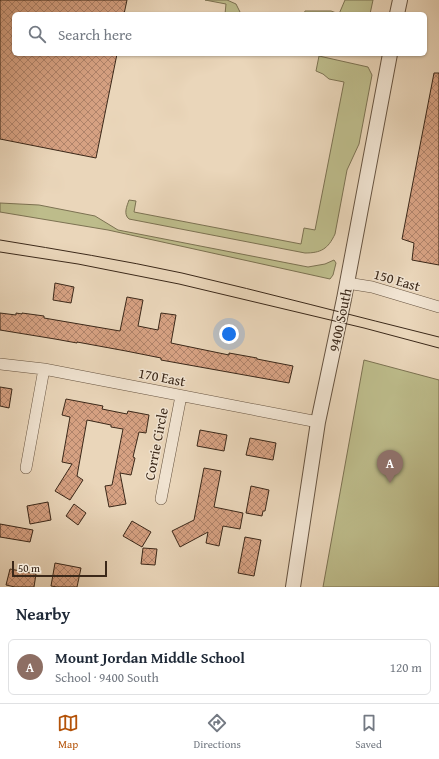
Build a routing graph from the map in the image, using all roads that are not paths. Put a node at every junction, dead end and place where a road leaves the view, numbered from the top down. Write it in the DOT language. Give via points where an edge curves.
graph roads {
  1 [pos="400,0"];
  2 [pos="397,12"];
  3 [pos="390,56"];
  4 [pos="347,283"];
  5 [pos="439,307"];
  6 [pos="0,364"];
  7 [pos="44,369"];
  8 [pos="181,396"];
  9 [pos="318,422"];
  10 [pos="26,468"];
  11 [pos="160,499"];
  12 [pos="293,587"];
  1 -- 2 [label="street"];
  3 -- 4 [label="street, 9400 South"];
  4 -- 5 [label="street, 150 East" via="372,287"];
  4 -- 9 [label="street, 9400 South"];
  6 -- 7 [label="street, 170 East"];
  7 -- 8 [label="street, 170 East"];
  7 -- 10 [label="street"];
  8 -- 9 [label="street, 170 East"];
  8 -- 11 [label="street, Corrie Circle"];
  9 -- 12 [label="street, 9400 South"];
}
